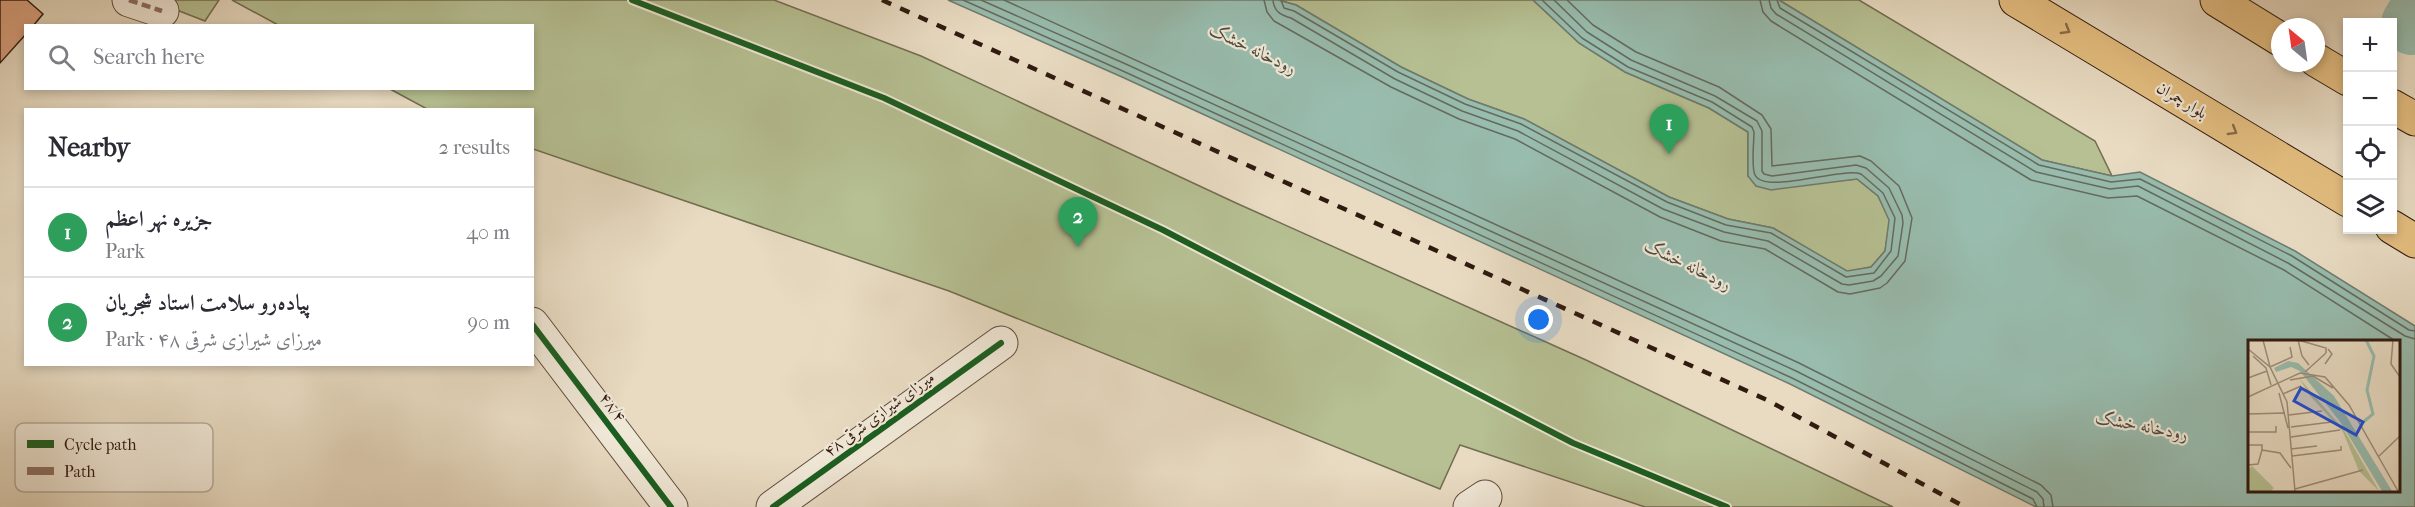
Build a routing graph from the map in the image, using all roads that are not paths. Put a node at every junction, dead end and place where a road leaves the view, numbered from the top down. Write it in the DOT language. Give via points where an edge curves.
graph roads {
  1 [pos="129,0"];
  2 [pos="2016,0"];
  3 [pos="2217,0"];
  4 [pos="162,11"];
  5 [pos="2271,33"];
  6 [pos="2325,65"];
  7 [pos="2343,76"];
  8 [pos="2397,109"];
  9 [pos="2415,119"];
  10 [pos="2343,197"];
  11 [pos="2397,230"];
  12 [pos="2415,241"];
  13 [pos="534,327"];
  14 [pos="1001,343"];
  15 [pos="671,507"];
  16 [pos="773,507"];
  1 -- 4 [label="street"];
  2 -- 10 [label="main road, بلوار چمران, one-way"];
  3 -- 5 [label="main road"];
  6 -- 7 [label="main road"];
  8 -- 9 [label="main road"];
  11 -- 12 [label="main road"];
  13 -- 15 [label="street, ۴۸/۴"];
  14 -- 16 [label="street, ۴۸ میرزای شیرازی شرقی"];
}
